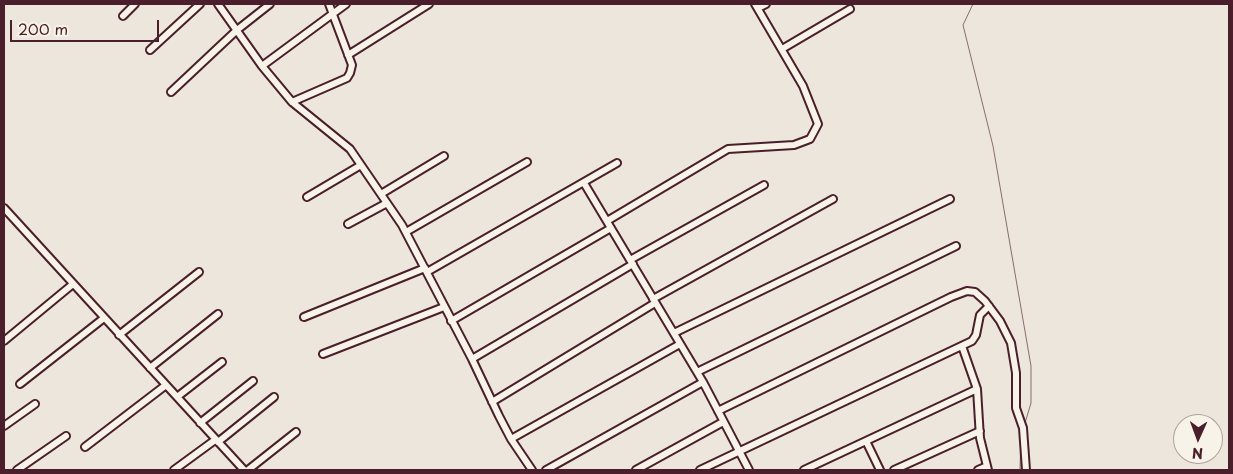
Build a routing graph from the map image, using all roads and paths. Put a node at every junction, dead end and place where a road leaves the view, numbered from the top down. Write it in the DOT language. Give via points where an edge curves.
graph roads {
  1 [pos="135,4"];
  2 [pos="200,4"];
  3 [pos="218,4"];
  4 [pos="270,4"];
  5 [pos="329,4"];
  6 [pos="346,4"];
  7 [pos="429,4"];
  8 [pos="766,4"];
  9 [pos="756,6"];
  10 [pos="850,9"];
  11 [pos="332,14"];
  12 [pos="123,16"];
  13 [pos="237,30"];
  14 [pos="782,49"];
  15 [pos="150,50"];
  16 [pos="348,55"];
  17 [pos="262,66"];
  18 [pos="171,92"];
  19 [pos="292,102"];
  20 [pos="444,156"];
  21 [pos="527,162"];
  22 [pos="617,163"];
  23 [pos="361,165"];
  24 [pos="584,183"];
  25 [pos="764,185"];
  26 [pos="381,194"];
  27 [pos="307,197"];
  28 [pos="833,199"];
  29 [pos="950,199"];
  30 [pos="387,203"];
  31 [pos="4,208"];
  32 [pos="10,215"];
  33 [pos="4,220"];
  34 [pos="348,224"];
  35 [pos="609,224"];
  36 [pos="406,232"];
  37 [pos="956,246"];
  38 [pos="632,262"];
  39 [pos="426,270"];
  40 [pos="198,272"];
  41 [pos="73,284"];
  42 [pos="654,301"];
  43 [pos="989,306"];
  44 [pos="444,307"];
  45 [pos="218,314"];
  46 [pos="304,317"];
  47 [pos="104,318"];
  48 [pos="451,321"];
  49 [pos="674,333"];
  50 [pos="119,335"];
  51 [pos="4,341"];
  52 [pos="680,344"];
  53 [pos="962,346"];
  54 [pos="323,354"];
  55 [pos="472,359"];
  56 [pos="222,362"];
  57 [pos="150,368"];
  58 [pos="697,372"];
  59 [pos="253,381"];
  60 [pos="702,382"];
  61 [pos="20,384"];
  62 [pos="166,386"];
  63 [pos="977,389"];
  64 [pos="177,398"];
  65 [pos="274,398"];
  66 [pos="492,402"];
  67 [pos="35,404"];
  68 [pos="718,411"];
  69 [pos="723,422"];
  70 [pos="200,423"];
  71 [pos="4,426"];
  72 [pos="980,431"];
  73 [pos="296,432"];
  74 [pos="66,436"];
  75 [pos="511,439"];
  76 [pos="217,441"];
  77 [pos="866,441"];
  78 [pos="85,447"];
  79 [pos="739,451"];
  80 [pos="988,468"];
  81 [pos="17,470"];
  82 [pos="174,470"];
  83 [pos="244,470"];
  84 [pos="248,470"];
  85 [pos="532,470"];
  86 [pos="546,470"];
  87 [pos="636,470"];
  88 [pos="700,470"];
  89 [pos="749,470"];
  90 [pos="804,470"];
  91 [pos="880,470"];
  92 [pos="894,470"];
  93 [pos="978,470"];
  94 [pos="1026,470"];
  1 -- 12 [label="street"];
  2 -- 15 [label="street"];
  3 -- 13 [label="street"];
  4 -- 13 [label="street"];
  5 -- 11 [label="street"];
  6 -- 11 [label="street"];
  7 -- 16 [label="street"];
  8 -- 9 [label="street"];
  9 -- 14 [label="street"];
  10 -- 14 [label="street"];
  11 -- 16 [label="street"];
  11 -- 17 [label="street"];
  13 -- 17 [label="street"];
  13 -- 18 [label="street"];
  14 -- 35 [label="street" via="803,86 818,124 810,139 794,145 728,149"];
  16 -- 19 [label="street" via="352,65 347,78"];
  17 -- 19 [label="street"];
  19 -- 23 [label="street" via="350,149"];
  20 -- 26 [label="street"];
  21 -- 36 [label="street"];
  22 -- 24 [label="street"];
  23 -- 26 [label="street"];
  23 -- 27 [label="street"];
  24 -- 35 [label="street"];
  24 -- 39 [label="street"];
  25 -- 38 [label="street"];
  26 -- 30 [label="street"];
  28 -- 42 [label="street"];
  29 -- 49 [label="street"];
  30 -- 34 [label="street"];
  30 -- 36 [label="street"];
  31 -- 32 [label="street"];
  32 -- 33 [label="street"];
  32 -- 41 [label="street"];
  35 -- 38 [label="street"];
  35 -- 48 [label="street"];
  36 -- 39 [label="street"];
  37 -- 58 [label="street"];
  38 -- 42 [label="street"];
  38 -- 55 [label="street"];
  39 -- 44 [label="street"];
  39 -- 46 [label="street"];
  40 -- 50 [label="street"];
  41 -- 47 [label="street"];
  41 -- 51 [label="street"];
  42 -- 49 [label="street"];
  42 -- 66 [label="street"];
  43 -- 53 [label="street" via="980,315 974,338"];
  43 -- 68 [label="street" via="975,292 962,292"];
  43 -- 94 [label="street" via="1011,343 1016,373 1016,408 1023,428"];
  44 -- 48 [label="street"];
  44 -- 54 [label="street"];
  45 -- 57 [label="street"];
  47 -- 50 [label="street"];
  47 -- 61 [label="street"];
  48 -- 55 [label="street"];
  49 -- 52 [label="street"];
  50 -- 57 [label="street"];
  52 -- 58 [label="street"];
  52 -- 75 [label="street"];
  53 -- 63 [label="street"];
  53 -- 79 [label="street"];
  55 -- 66 [label="street"];
  56 -- 64 [label="street"];
  57 -- 62 [label="street"];
  58 -- 60 [label="street"];
  59 -- 70 [label="street"];
  60 -- 68 [label="street"];
  60 -- 86 [label="street"];
  62 -- 64 [label="street"];
  62 -- 78 [label="street"];
  63 -- 72 [label="street"];
  63 -- 77 [label="street"];
  64 -- 70 [label="street"];
  65 -- 76 [label="street"];
  66 -- 75 [label="street"];
  67 -- 71 [label="street"];
  68 -- 69 [label="street"];
  69 -- 79 [label="street"];
  69 -- 87 [label="street"];
  70 -- 76 [label="street"];
  72 -- 80 [label="street"];
  72 -- 92 [label="street"];
  73 -- 84 [label="street"];
  74 -- 81 [label="street"];
  75 -- 85 [label="street"];
  76 -- 82 [label="street"];
  76 -- 83 [label="street"];
  77 -- 90 [label="street"];
  77 -- 91 [label="street"];
  79 -- 88 [label="street"];
  79 -- 89 [label="street"];
  80 -- 93 [label="street"];
}
